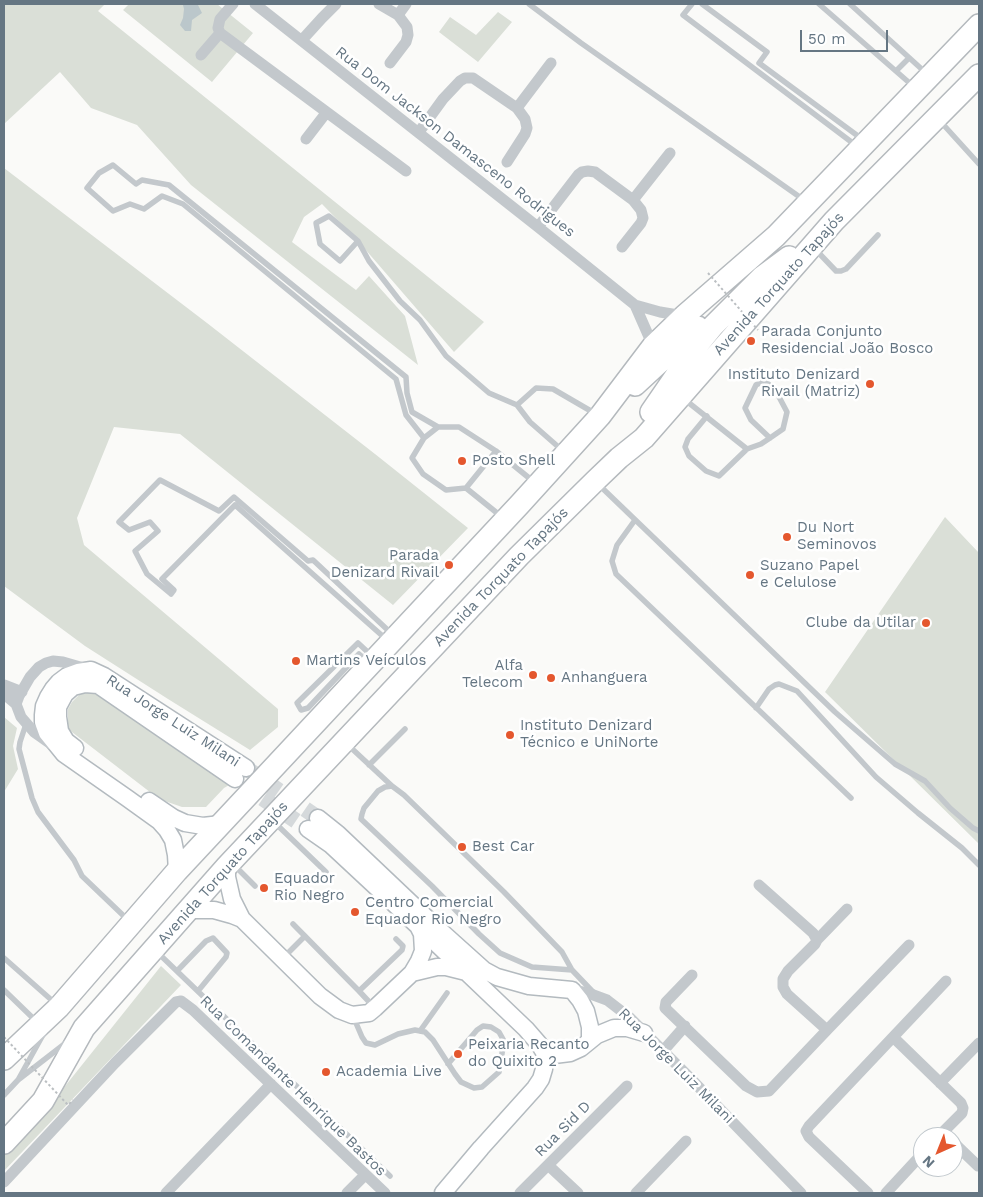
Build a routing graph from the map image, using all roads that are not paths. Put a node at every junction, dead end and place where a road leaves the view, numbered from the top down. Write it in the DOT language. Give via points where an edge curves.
graph roads {
  1 [pos="233,4"];
  2 [pos="255,4"];
  3 [pos="336,4"];
  4 [pos="379,4"];
  5 [pos="406,4"];
  6 [pos="529,4"];
  7 [pos="692,4"];
  8 [pos="702,4"];
  9 [pos="819,4"];
  10 [pos="850,4"];
  11 [pos="398,15"];
  12 [pos="979,25"];
  13 [pos="220,33"];
  14 [pos="302,40"];
  15 [pos="201,55"];
  16 [pos="909,58"];
  17 [pos="390,63"];
  18 [pos="551,63"];
  19 [pos="896,71"];
  20 [pos="979,75"];
  21 [pos="923,83"];
  22 [pos="517,108"];
  23 [pos="326,112"];
  24 [pos="937,118"];
  25 [pos="418,132"];
  26 [pos="306,139"];
  27 [pos="863,145"];
  28 [pos="670,153"];
  29 [pos="507,162"];
  30 [pos="979,164"];
  31 [pos="406,171"];
  32 [pos="634,200"];
  33 [pos="807,202"];
  34 [pos="834,221"];
  35 [pos="538,227"];
  36 [pos="878,235"];
  37 [pos="776,236"];
  38 [pos="358,241"];
  39 [pos="812,246"];
  40 [pos="622,247"];
  41 [pos="635,305"];
  42 [pos="684,316"];
  43 [pos="653,346"];
  44 [pos="680,396"];
  45 [pos="517,405"];
  46 [pos="600,416"];
  47 [pos="707,416"];
  48 [pos="438,427"];
  49 [pos="424,438"];
  50 [pos="770,438"];
  51 [pos="748,449"];
  52 [pos="496,451"];
  53 [pos="566,454"];
  54 [pos="620,458"];
  55 [pos="595,481"];
  56 [pos="538,485"];
  57 [pos="466,488"];
  58 [pos="505,520"];
  59 [pos="635,520"];
  60 [pos="392,640"];
  61 [pos="373,662"];
  62 [pos="91,670"];
  63 [pos="4,685"];
  64 [pos="22,692"];
  65 [pos="4,694"];
  66 [pos="16,704"];
  67 [pos="756,708"];
  68 [pos="26,724"];
  69 [pos="405,729"];
  70 [pos="344,742"];
  71 [pos="64,754"];
  72 [pos="369,765"];
  73 [pos="392,786"];
  74 [pos="851,798"];
  75 [pos="271,819"];
  76 [pos="221,824"];
  77 [pos="979,830"];
  78 [pos="229,864"];
  79 [pos="979,865"];
  80 [pos="177,871"];
  81 [pos="326,872"];
  82 [pos="759,885"];
  83 [pos="255,886"];
  84 [pos="847,909"];
  85 [pos="189,910"];
  86 [pos="242,920"];
  87 [pos="132,923"];
  88 [pos="293,924"];
  89 [pos="418,926"];
  90 [pos="305,936"];
  91 [pos="396,940"];
  92 [pos="817,940"];
  93 [pos="909,945"];
  94 [pos="154,949"];
  95 [pos="4,958"];
  96 [pos="282,959"];
  97 [pos="572,970"];
  98 [pos="177,971"];
  99 [pos="466,972"];
  100 [pos="412,973"];
  101 [pos="692,975"];
  102 [pos="946,981"];
  103 [pos="4,990"];
  104 [pos="572,990"];
  105 [pos="198,991"];
  106 [pos="359,991"];
  107 [pos="447,993"];
  108 [pos="597,996"];
  109 [pos="58,1007"];
  110 [pos="376,1008"];
  111 [pos="352,1015"];
  112 [pos="40,1025"];
  113 [pos="686,1026"];
  114 [pos="84,1028"];
  115 [pos="827,1030"];
  116 [pos="420,1031"];
  117 [pos="644,1033"];
  118 [pos="893,1037"];
  119 [pos="590,1040"];
  120 [pos="979,1043"];
  121 [pos="663,1051"];
  122 [pos="544,1052"];
  123 [pos="4,1059"];
  124 [pos="448,1064"];
  125 [pos="18,1080"];
  126 [pos="940,1083"];
  127 [pos="271,1084"];
  128 [pos="627,1086"];
  129 [pos="4,1095"];
  130 [pos="950,1127"];
  131 [pos="686,1141"];
  132 [pos="4,1143"];
  133 [pos="963,1152"];
  134 [pos="548,1165"];
  135 [pos="913,1165"];
  136 [pos="978,1166"];
  137 [pos="365,1175"];
  138 [pos="390,1176"];
  139 [pos="4,1182"];
  140 [pos="166,1193"];
  141 [pos="347,1193"];
  142 [pos="385,1193"];
  143 [pos="443,1193"];
  144 [pos="520,1193"];
  145 [pos="578,1193"];
  146 [pos="636,1193"];
  147 [pos="801,1193"];
  148 [pos="868,1193"];
  149 [pos="886,1193"];
  1 -- 13 [label="street" via="220,20"];
  2 -- 14 [label="street, Rua Dom Jackson Damasceno Rodrigues"];
  3 -- 14 [label="street"];
  4 -- 11 [label="street"];
  5 -- 11 [label="street"];
  6 -- 33 [label="lane"];
  7 -- 27 [label="lane" via="683,15"];
  8 -- 27 [label="lane" via="767,52 759,63"];
  9 -- 19 [label="lane"];
  10 -- 16 [label="lane"];
  11 -- 17 [label="street" via="407,26 408,34 406,42"];
  12 -- 21 [label="highway"];
  13 -- 15 [label="street"];
  13 -- 23 [label="street"];
  14 -- 25 [label="street, Rua Dom Jackson Damasceno Rodrigues"];
  16 -- 19 [label="lane"];
  16 -- 21 [label="lane"];
  18 -- 22 [label="street"];
  19 -- 21 [label="lane"];
  20 -- 24 [label="highway, Avenida Torquato Tapajós"];
  21 -- 27 [label="highway"];
  22 -- 25 [label="street" via="473,78 465,78"];
  22 -- 29 [label="street" via="525,118 527,128"];
  23 -- 26 [label="street"];
  23 -- 31 [label="street"];
  24 -- 30 [label="lane"];
  24 -- 34 [label="highway, Avenida Torquato Tapajós"];
  25 -- 35 [label="street, Rua Dom Jackson Damasceno Rodrigues"];
  27 -- 33 [label="highway"];
  28 -- 32 [label="street"];
  32 -- 35 [label="street" via="595,172 582,172"];
  32 -- 40 [label="street" via="643,218"];
  33 -- 37 [label="highway"];
  34 -- 39 [label="highway, Avenida Torquato Tapajós"];
  34 -- 54 [label="highway" via="762,278 713,326"];
  35 -- 41 [label="street, Rua Dom Jackson Damasceno Rodrigues"];
  36 -- 39 [label="lane" via="841,271 836,271"];
  37 -- 42 [label="highway"];
  37 -- 46 [label="highway" via="720,306"];
  38 -- 38 [label="lane" via="329,216 316,223 320,244 340,261"];
  38 -- 45 [label="lane" via="400,301 420,320 446,356 489,393"];
  39 -- 44 [label="highway, Avenida Torquato Tapajós"];
  41 -- 42 [label="street, Rua Dom Jackson Damasceno Rodrigues"];
  41 -- 43 [label="street, Rua Dom Jackson Damasceno Rodrigues"];
  42 -- 43 [label="highway"];
  43 -- 46 [label="highway"];
  44 -- 47 [label="lane"];
  44 -- 54 [label="highway, Avenida Torquato Tapajós" via="644,438"];
  45 -- 46 [label="lane" via="536,388 553,389"];
  45 -- 53 [label="lane" via="530,422"];
  46 -- 53 [label="highway"];
  47 -- 51 [label="lane"];
  47 -- 51 [label="lane" via="685,447 689,456 706,471 719,476"];
  48 -- 49 [label="lane"];
  48 -- 49 [label="lane" via="412,412 406,393 406,377 169,185 142,180 136,184 113,165 99,173 87,188 113,211 130,204 144,209 162,196 183,204 396,379 406,415"];
  48 -- 52 [label="lane" via="459,427"];
  49 -- 57 [label="lane" via="412,458 422,474 446,490"];
  50 -- 50 [label="lane" via="783,429 787,412 765,380 756,385 745,408 751,420"];
  50 -- 51 [label="lane"];
  52 -- 56 [label="lane"];
  52 -- 57 [label="lane"];
  53 -- 56 [label="highway"];
  54 -- 55 [label="highway, Avenida Torquato Tapajós"];
  55 -- 59 [label="lane"];
  55 -- 70 [label="highway, Avenida Torquato Tapajós" via="525,550"];
  56 -- 58 [label="highway"];
  57 -- 58 [label="lane"];
  58 -- 60 [label="highway"];
  59 -- 67 [label="lane" via="618,545 612,561 616,574"];
  59 -- 77 [label="lane" via="834,712 895,764 925,781 950,808"];
  60 -- 60 [label="lane" via="313,560 308,561 234,497 219,510 160,480 119,522 128,530 150,522 158,531 135,552 147,574 171,594 174,590 162,578 235,505"];
  60 -- 61 [label="highway"];
  61 -- 61 [label="lane" via="358,643 297,703 301,710 308,708 359,654"];
  61 -- 76 [label="highway"];
  62 -- 64 [label="street" via="62,662 46,663 30,677"];
  62 -- 71 [label="street, Rua Jorge Luiz Milani" via="66,676 53,689 44,706 43,722 47,733"];
  62 -- 76 [label="street, Rua Jorge Luiz Milani" via="240,773 98,685 73,687 65,694 58,707 58,717 60,731 66,741 174,818 203,826"];
  63 -- 64 [label="street"];
  64 -- 66 [label="street"];
  65 -- 66 [label="street"];
  66 -- 68 [label="street"];
  67 -- 74 [label="lane"];
  67 -- 79 [label="lane" via="775,685 797,691 876,777"];
  68 -- 71 [label="street"];
  68 -- 87 [label="lane" via="19,749 38,812 82,876"];
  69 -- 72 [label="lane"];
  70 -- 72 [label="lane"];
  70 -- 75 [label="highway, Avenida Torquato Tapajós"];
  71 -- 80 [label="street, Rua Jorge Luiz Milani" via="159,821 173,840"];
  72 -- 73 [label="lane"];
  73 -- 97 [label="lane" via="504,892 562,952"];
  73 -- 97 [label="lane" via="378,791 364,808 361,818 500,953 532,967"];
  75 -- 78 [label="highway, Avenida Torquato Tapajós"];
  75 -- 81 [label="lane"];
  76 -- 80 [label="highway"];
  78 -- 83 [label="lane"];
  78 -- 85 [label="highway, Avenida Torquato Tapajós"];
  78 -- 86 [label="street" via="227,877 232,899"];
  80 -- 87 [label="highway"];
  82 -- 92 [label="street"];
  84 -- 92 [label="street"];
  85 -- 86 [label="street" via="214,910"];
  85 -- 94 [label="highway, Avenida Torquato Tapajós"];
  86 -- 96 [label="street"];
  87 -- 109 [label="highway"];
  88 -- 90 [label="lane"];
  89 -- 99 [label="street, Rua Jorge Luiz Milani"];
  89 -- 100 [label="street" via="422,934 422,951"];
  89 -- 104 [label="street, Rua Jorge Luiz Milani" via="331,845 313,823 338,834 484,970 528,986"];
  90 -- 96 [label="lane"];
  90 -- 106 [label="lane"];
  91 -- 106 [label="lane" via="403,946 402,950"];
  92 -- 115 [label="street" via="788,971 783,987"];
  93 -- 115 [label="street"];
  94 -- 98 [label="lane"];
  94 -- 114 [label="highway, Avenida Torquato Tapajós"];
  95 -- 109 [label="lane"];
  96 -- 111 [label="street" via="330,1004"];
  97 -- 108 [label="lane"];
  98 -- 105 [label="lane"];
  98 -- 105 [label="lane" via="206,941 213,938 226,957"];
  99 -- 100 [label="street" via="437,967"];
  99 -- 122 [label="street, Rua Jorge Luiz Milani" via="526,1029"];
  100 -- 110 [label="street"];
  101 -- 113 [label="street" via="666,1002 665,1008"];
  102 -- 118 [label="street"];
  103 -- 112 [label="lane"];
  104 -- 108 [label="street, Rua Jorge Luiz Milani"];
  104 -- 119 [label="street" via="586,1011"];
  105 -- 138 [label="lane"];
  106 -- 110 [label="lane"];
  107 -- 116 [label="lane"];
  108 -- 117 [label="street, Rua Jorge Luiz Milani" via="623,1012"];
  109 -- 112 [label="highway"];
  109 -- 125 [label="lane"];
  110 -- 111 [label="street" via="368,1013"];
  111 -- 116 [label="lane" via="362,1037 375,1045 398,1034"];
  112 -- 123 [label="highway"];
  113 -- 115 [label="street" via="746,1086 757,1092 769,1091"];
  113 -- 121 [label="street"];
  114 -- 125 [label="lane"];
  114 -- 132 [label="highway, Avenida Torquato Tapajós" via="43,1101"];
  116 -- 124 [label="lane" via="433,1040"];
  117 -- 119 [label="street" via="614,1028"];
  117 -- 121 [label="street, Rua Jorge Luiz Milani"];
  118 -- 126 [label="street"];
  118 -- 148 [label="street" via="806,1132"];
  119 -- 122 [label="street" via="570,1054"];
  120 -- 126 [label="street"];
  121 -- 147 [label="street, Rua Jorge Luiz Milani"];
  122 -- 143 [label="street" via="544,1069 535,1088"];
  124 -- 124 [label="lane" via="461,1082 474,1088 482,1087 499,1072 504,1041 499,1032 483,1026"];
  125 -- 129 [label="lane"];
  126 -- 130 [label="street" via="964,1108"];
  127 -- 137 [label="street, Rua Comandante Henrique Bastos"];
  127 -- 139 [label="street, Rua Comandante Henrique Bastos" via="194,1010 180,1001 176,1002"];
  127 -- 140 [label="street"];
  128 -- 134 [label="street, Rua Sid D"];
  131 -- 146 [label="street"];
  133 -- 136 [label="street"];
  134 -- 144 [label="street, Rua Sid D"];
  134 -- 145 [label="street"];
  135 -- 149 [label="street"];
  137 -- 141 [label="street"];
  137 -- 142 [label="street, Rua Comandante Henrique Bastos"];
}
